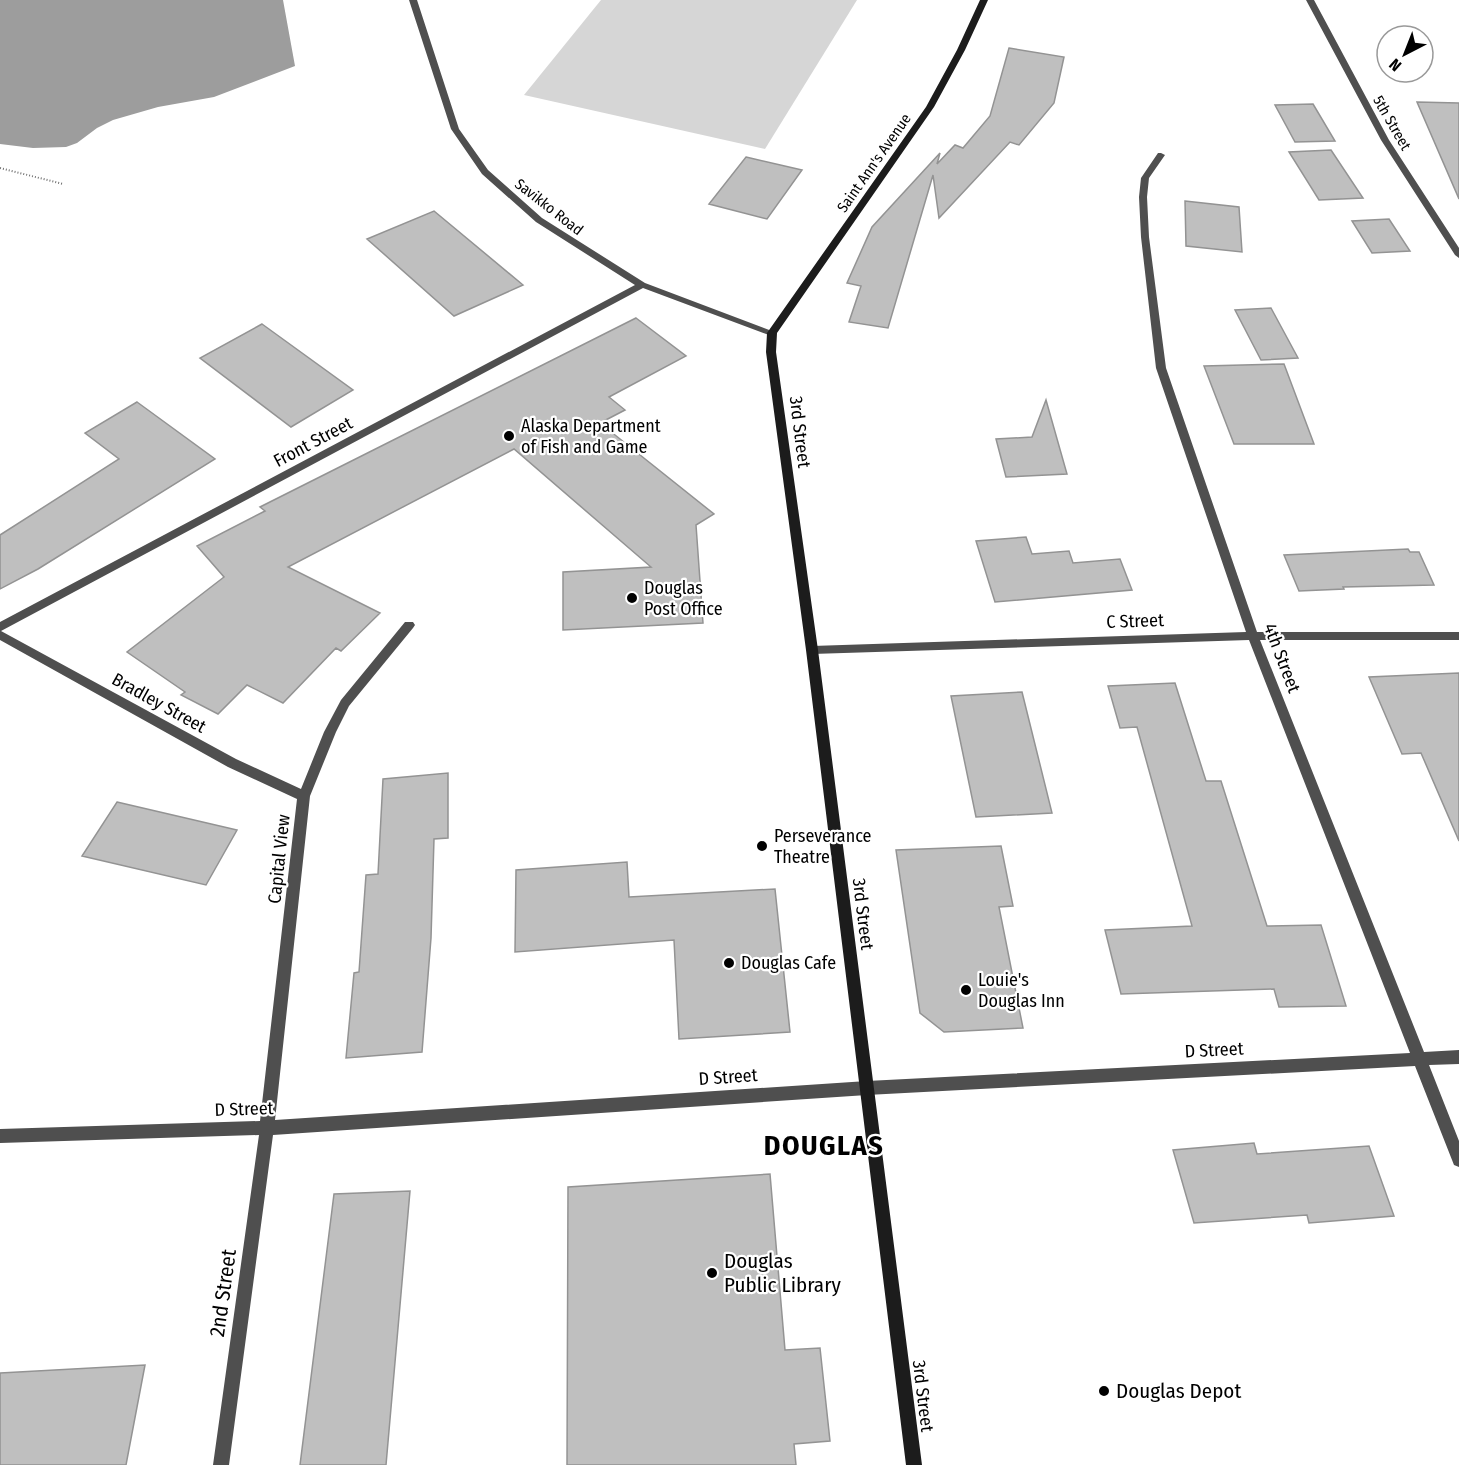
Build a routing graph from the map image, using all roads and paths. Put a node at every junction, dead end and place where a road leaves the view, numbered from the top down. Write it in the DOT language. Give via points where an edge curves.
graph roads {
  1 [pos="413,0"];
  2 [pos="984,0"];
  3 [pos="1310,0"];
  4 [pos="1161,155"];
  5 [pos="0,168"];
  6 [pos="63,184"];
  7 [pos="1459,255"];
  8 [pos="642,285"];
  9 [pos="772,333"];
  10 [pos="409,625"];
  11 [pos="0,627"];
  12 [pos="0,635"];
  13 [pos="1253,636"];
  14 [pos="1459,636"];
  15 [pos="812,650"];
  16 [pos="304,796"];
  17 [pos="1459,1057"];
  18 [pos="1419,1059"];
  19 [pos="867,1088"];
  20 [pos="267,1128"];
  21 [pos="0,1136"];
  22 [pos="1459,1160"];
  23 [pos="221,1465"];
  24 [pos="914,1465"];
  1 -- 8 [label="street, Savikko Road" via="455,129 485,172 539,220"];
  2 -- 9 [label="main road, Saint Ann's Avenue" via="930,107"];
  3 -- 7 [label="street, 5th Street" via="1384,140"];
  4 -- 13 [label="street, 4th Street" via="1145,178 1143,196 1161,368"];
  5 -- 6 [label="path"];
  8 -- 9 [label="street, Savikko Road"];
  8 -- 11 [label="street, Front Street"];
  9 -- 15 [label="main road, 3rd Street" via="771,352"];
  10 -- 16 [label="street, Capital View" via="345,703"];
  12 -- 16 [label="street, Bradley Street" via="232,763"];
  13 -- 14 [label="street, C Street"];
  13 -- 15 [label="street, C Street"];
  13 -- 18 [label="street, 4th Street"];
  15 -- 19 [label="main road, 3rd Street"];
  16 -- 20 [label="street, Capital View"];
  17 -- 18 [label="street, D Street"];
  18 -- 19 [label="street, D Street"];
  18 -- 22 [label="street, 4th Street"];
  19 -- 20 [label="street, D Street"];
  19 -- 24 [label="main road, 3rd Street"];
  20 -- 21 [label="street, D Street"];
  20 -- 23 [label="street, 2nd Street"];
}
